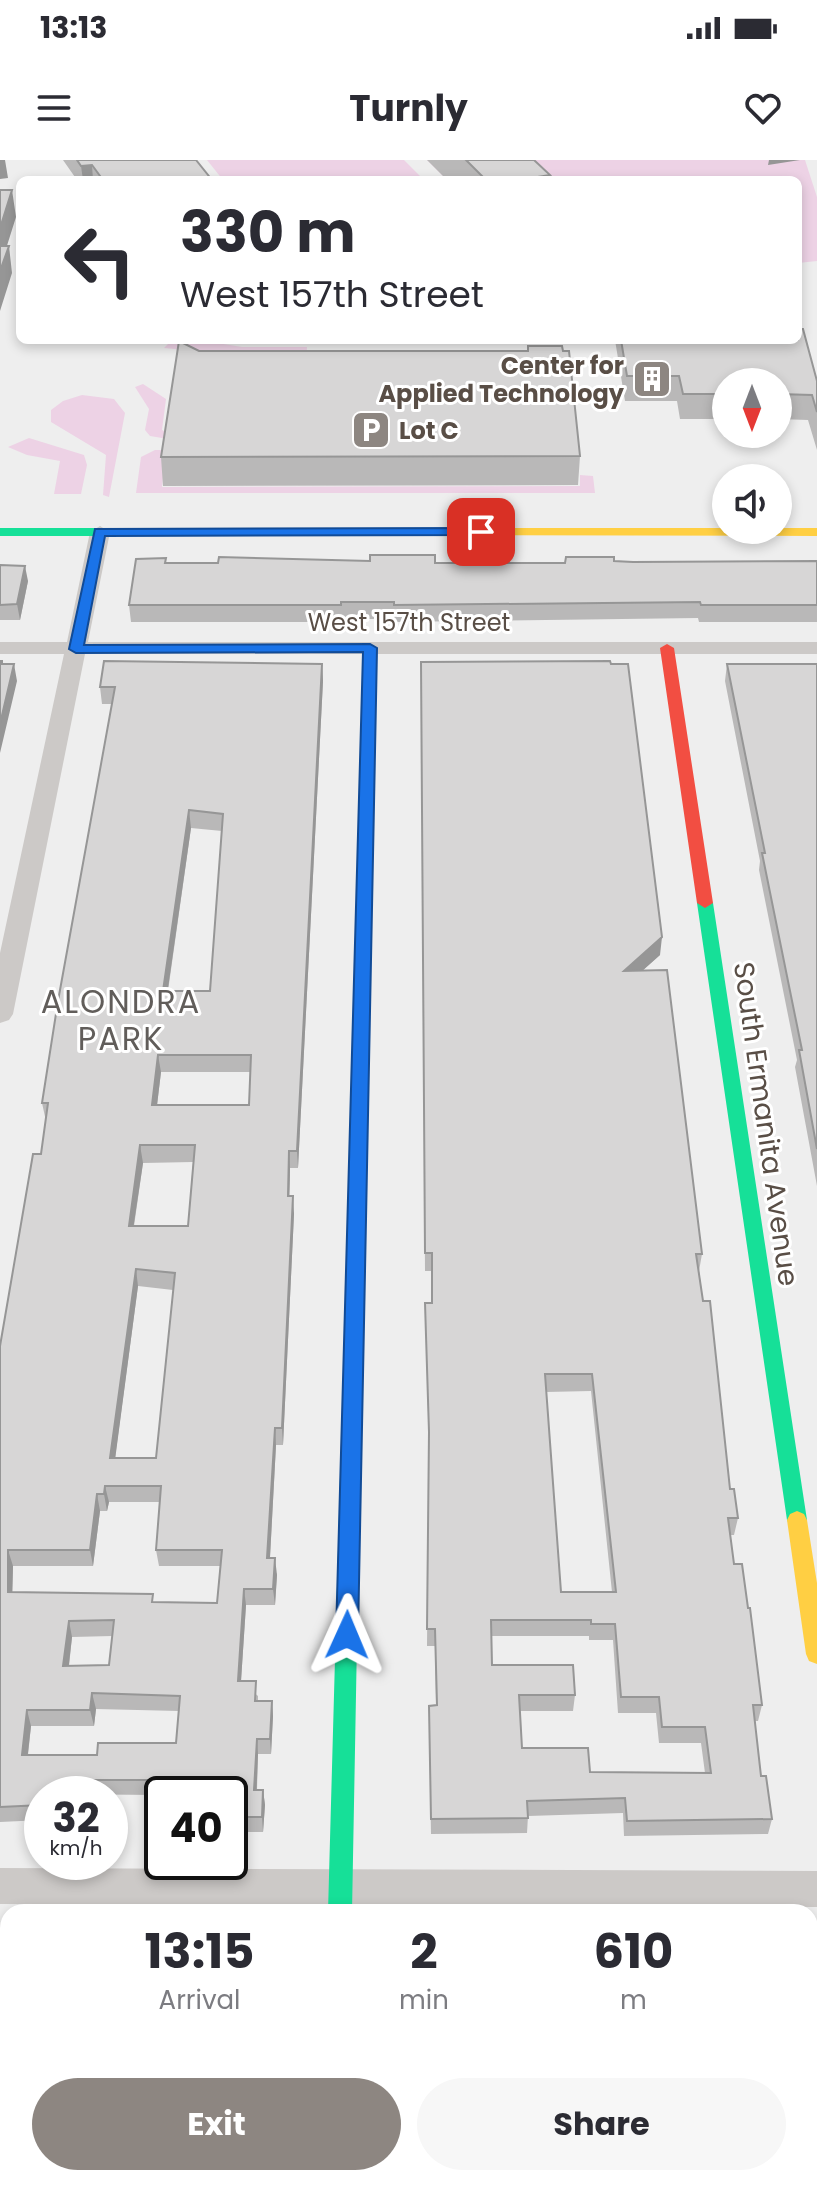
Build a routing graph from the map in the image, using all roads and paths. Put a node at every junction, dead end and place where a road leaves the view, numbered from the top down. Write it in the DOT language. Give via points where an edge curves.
graph roads {
  1 [pos="0,532"];
  2 [pos="100,532"];
  3 [pos="817,532"];
  4 [pos="0,648"];
  5 [pos="370,648"];
  6 [pos="667,648"];
  7 [pos="817,648"];
  8 [pos="76,649"];
  9 [pos="0,1014"];
  10 [pos="817,1654"];
  11 [pos="0,1886"];
  12 [pos="817,1889"];
  13 [pos="341,1901"];
  1 -- 2 [label="street"];
  2 -- 3 [label="street"];
  2 -- 8 [label="street"];
  4 -- 8 [label="street, West 157th Street"];
  5 -- 6 [label="street, West 157th Street"];
  5 -- 8 [label="street, West 157th Street"];
  5 -- 13 [label="street"];
  6 -- 7 [label="street, West 157th Street"];
  6 -- 10 [label="street, South Ermanita Avenue"];
  8 -- 9 [label="street"];
  11 -- 13 [label="street"];
  12 -- 13 [label="street"];
}
